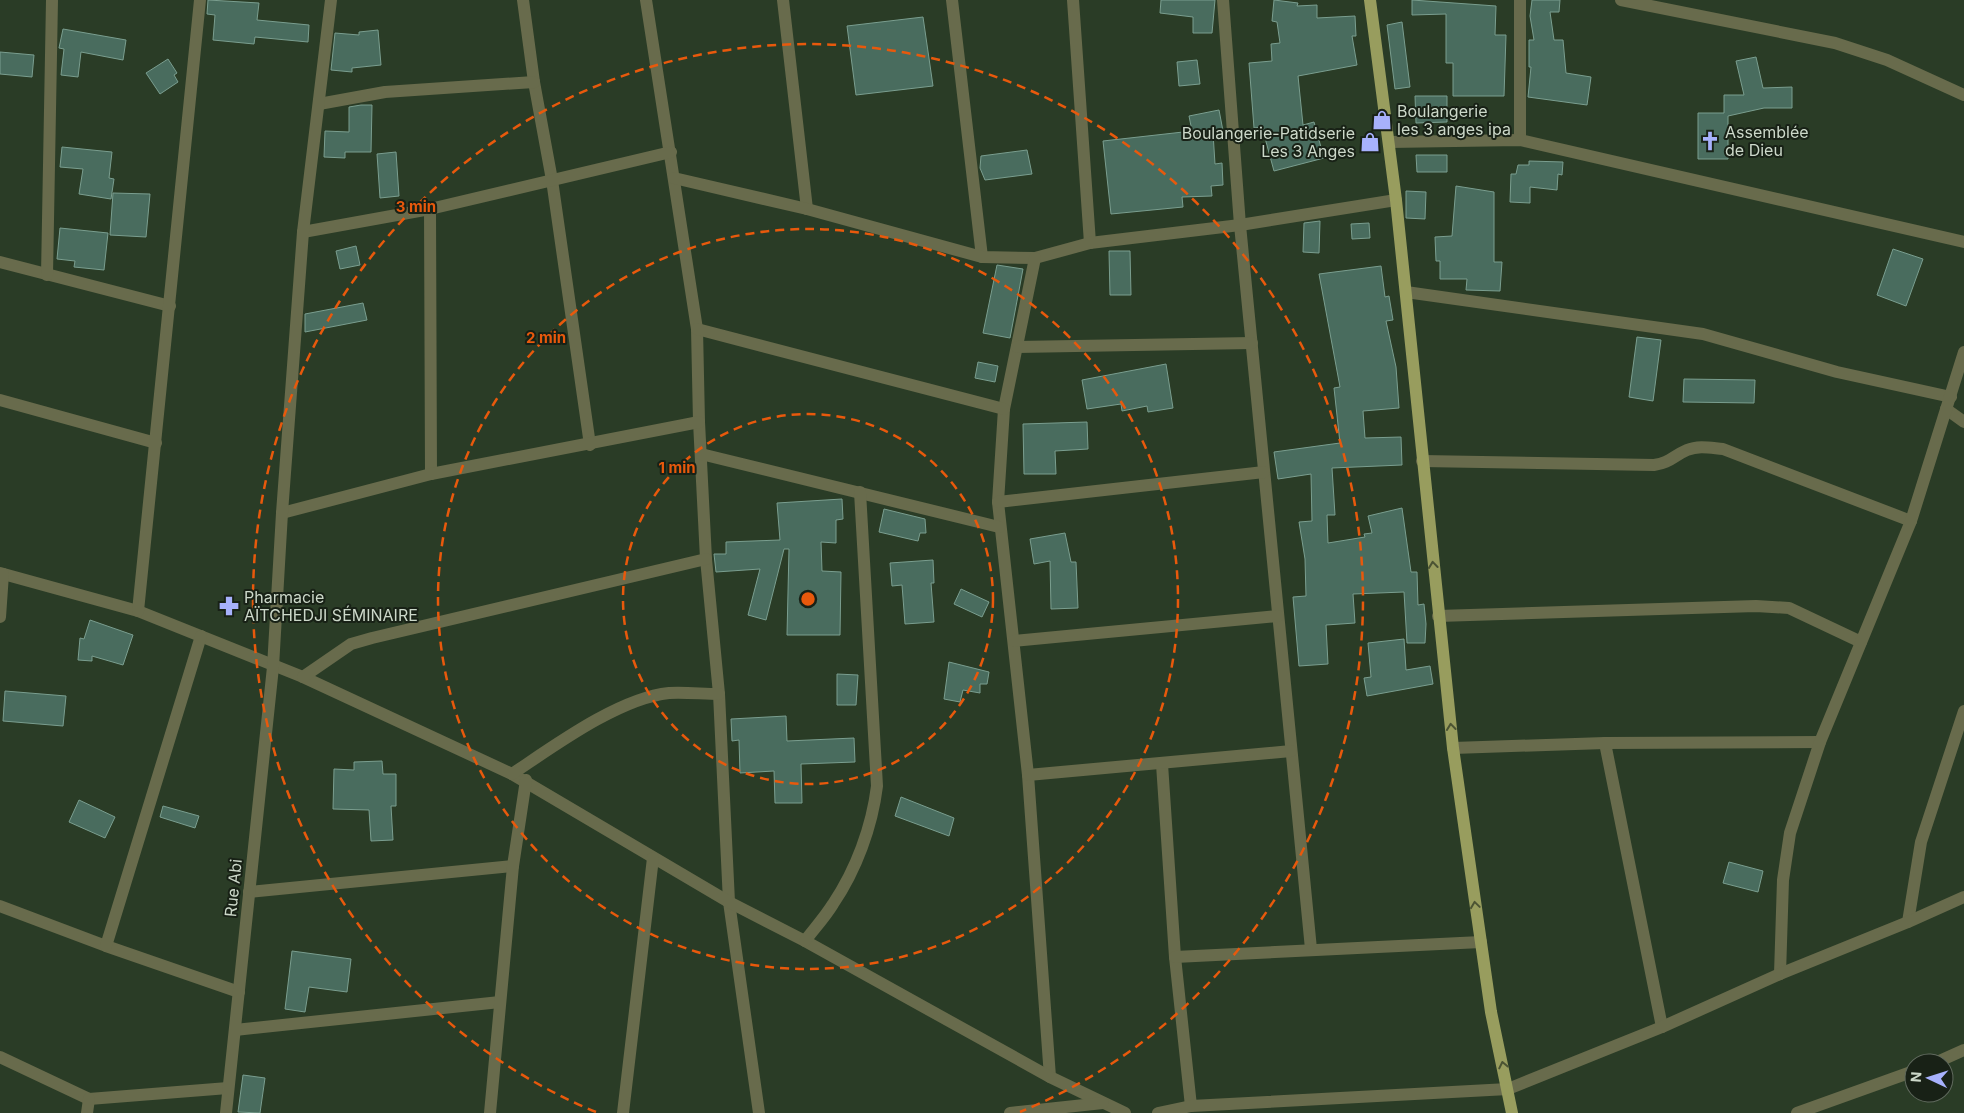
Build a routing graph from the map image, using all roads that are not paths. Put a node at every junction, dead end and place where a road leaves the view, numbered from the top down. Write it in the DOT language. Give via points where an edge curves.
graph roads {
  1 [pos="52,0"];
  2 [pos="200,0"];
  3 [pos="331,0"];
  4 [pos="523,0"];
  5 [pos="646,0"];
  6 [pos="783,0"];
  7 [pos="952,0"];
  8 [pos="1073,0"];
  9 [pos="1223,0"];
  10 [pos="1370,0"];
  11 [pos="1520,0"];
  12 [pos="1621,0"];
  13 [pos="534,82"];
  14 [pos="1964,95"];
  15 [pos="318,104"];
  16 [pos="1520,140"];
  17 [pos="1390,142"];
  18 [pos="671,152"];
  19 [pos="674,178"];
  20 [pos="552,180"];
  21 [pos="1396,200"];
  22 [pos="430,209"];
  23 [pos="807,209"];
  24 [pos="1240,225"];
  25 [pos="303,232"];
  26 [pos="1964,242"];
  27 [pos="1090,243"];
  28 [pos="982,257"];
  29 [pos="1035,258"];
  30 [pos="0,262"];
  31 [pos="47,274"];
  32 [pos="1406,292"];
  33 [pos="170,306"];
  34 [pos="697,329"];
  35 [pos="1252,343"];
  36 [pos="1017,348"];
  37 [pos="1964,352"];
  38 [pos="1951,397"];
  39 [pos="0,400"];
  40 [pos="1004,409"];
  41 [pos="1946,409"];
  42 [pos="699,422"];
  43 [pos="1964,422"];
  44 [pos="156,443"];
  45 [pos="590,445"];
  46 [pos="701,454"];
  47 [pos="1422,461"];
  48 [pos="1264,472"];
  49 [pos="431,474"];
  50 [pos="860,492"];
  51 [pos="998,502"];
  52 [pos="282,513"];
  53 [pos="1911,520"];
  54 [pos="999,526"];
  55 [pos="706,559"];
  56 [pos="1,574"];
  57 [pos="138,611"];
  58 [pos="1278,616"];
  59 [pos="1438,616"];
  60 [pos="0,618"];
  61 [pos="201,636"];
  62 [pos="1014,642"];
  63 [pos="1861,642"];
  64 [pos="273,667"];
  65 [pos="303,677"];
  66 [pos="719,694"];
  67 [pos="1964,711"];
  68 [pos="1820,742"];
  69 [pos="1605,743"];
  70 [pos="1453,748"];
  71 [pos="1292,751"];
  72 [pos="1162,764"];
  73 [pos="512,774"];
  74 [pos="1028,775"];
  75 [pos="526,780"];
  76 [pos="653,858"];
  77 [pos="513,866"];
  78 [pos="248,892"];
  79 [pos="1964,897"];
  80 [pos="729,902"];
  81 [pos="0,906"];
  82 [pos="1908,922"];
  83 [pos="805,941"];
  84 [pos="1481,942"];
  85 [pos="106,946"];
  86 [pos="1311,949"];
  87 [pos="1175,957"];
  88 [pos="1780,974"];
  89 [pos="239,992"];
  90 [pos="500,1002"];
  91 [pos="1662,1027"];
  92 [pos="235,1030"];
  93 [pos="0,1057"];
  94 [pos="1904,1075"];
  95 [pos="1050,1078"];
  96 [pos="228,1088"];
  97 [pos="1508,1089"];
  98 [pos="89,1099"];
  99 [pos="1103,1103"];
  100 [pos="1191,1106"];
  101 [pos="87,1113"];
  102 [pos="226,1113"];
  103 [pos="490,1113"];
  104 [pos="623,1113"];
  105 [pos="759,1113"];
  106 [pos="1010,1113"];
  107 [pos="1125,1113"];
  108 [pos="1158,1113"];
  109 [pos="1512,1113"];
  110 [pos="1797,1113"];
  1 -- 31 [label="street"];
  2 -- 33 [label="street"];
  3 -- 15 [label="street, Rue Abi"];
  4 -- 13 [label="street"];
  5 -- 18 [label="street"];
  6 -- 23 [label="street"];
  7 -- 28 [label="street"];
  8 -- 27 [label="street"];
  9 -- 24 [label="street"];
  10 -- 17 [label="main road"];
  11 -- 16 [label="street"];
  12 -- 14 [label="street" via="1834,43 1887,60"];
  13 -- 15 [label="street" via="385,92"];
  13 -- 20 [label="street"];
  15 -- 25 [label="street, Rue Abi"];
  16 -- 17 [label="street"];
  16 -- 26 [label="street"];
  17 -- 21 [label="main road"];
  18 -- 19 [label="street"];
  18 -- 20 [label="street"];
  19 -- 23 [label="street"];
  19 -- 34 [label="street"];
  20 -- 22 [label="street"];
  20 -- 45 [label="street"];
  21 -- 24 [label="street"];
  21 -- 32 [label="main road"];
  22 -- 25 [label="street"];
  22 -- 49 [label="street"];
  23 -- 28 [label="street"];
  24 -- 27 [label="street"];
  24 -- 35 [label="street"];
  25 -- 52 [label="street, Rue Abi"];
  27 -- 29 [label="street"];
  28 -- 29 [label="street"];
  29 -- 36 [label="street"];
  30 -- 31 [label="street"];
  31 -- 33 [label="street"];
  32 -- 38 [label="street" via="1703,334 1837,372"];
  32 -- 47 [label="main road"];
  33 -- 44 [label="street"];
  34 -- 40 [label="street"];
  34 -- 42 [label="street"];
  35 -- 36 [label="street"];
  35 -- 48 [label="street"];
  36 -- 40 [label="street"];
  37 -- 38 [label="street"];
  38 -- 41 [label="street"];
  39 -- 44 [label="street"];
  40 -- 51 [label="street"];
  41 -- 43 [label="street"];
  41 -- 53 [label="street"];
  42 -- 45 [label="street"];
  42 -- 46 [label="street"];
  44 -- 57 [label="street"];
  45 -- 49 [label="street"];
  46 -- 50 [label="street"];
  46 -- 55 [label="street"];
  47 -- 53 [label="street" via="1654,465 1665,464 1686,451 1702,447 1723,450"];
  59 -- 47 [label="main road, one-way"];
  48 -- 51 [label="street"];
  48 -- 58 [label="street"];
  49 -- 52 [label="street"];
  50 -- 54 [label="street"];
  50 -- 83 [label="street" via="878,786 869,828 851,869 834,904"];
  51 -- 54 [label="street"];
  52 -- 64 [label="street, Rue Abi"];
  53 -- 63 [label="street"];
  54 -- 62 [label="street"];
  55 -- 65 [label="street" via="365,640 344,648"];
  55 -- 66 [label="street"];
  56 -- 57 [label="street"];
  56 -- 60 [label="street"];
  57 -- 61 [label="street"];
  58 -- 62 [label="street"];
  58 -- 71 [label="street"];
  59 -- 63 [label="street" via="1756,606 1789,608"];
  70 -- 59 [label="main road, one-way"];
  61 -- 64 [label="street"];
  61 -- 85 [label="street"];
  62 -- 74 [label="street"];
  63 -- 68 [label="street"];
  64 -- 65 [label="street"];
  64 -- 78 [label="street, Rue Abi"];
  65 -- 73 [label="street"];
  66 -- 73 [label="street" via="668,693 633,703 591,724"];
  66 -- 80 [label="street"];
  67 -- 82 [label="street" via="1921,842"];
  68 -- 69 [label="street"];
  68 -- 88 [label="street" via="1790,833 1783,880"];
  69 -- 70 [label="street"];
  69 -- 91 [label="street"];
  84 -- 70 [label="main road, one-way"];
  71 -- 72 [label="street"];
  71 -- 86 [label="street"];
  72 -- 74 [label="street"];
  72 -- 87 [label="street"];
  73 -- 75 [label="street"];
  74 -- 95 [label="street"];
  75 -- 76 [label="street"];
  75 -- 77 [label="street"];
  76 -- 80 [label="street"];
  76 -- 104 [label="street"];
  77 -- 78 [label="street"];
  77 -- 90 [label="street"];
  78 -- 89 [label="street, Rue Abi"];
  79 -- 82 [label="street"];
  80 -- 83 [label="street"];
  80 -- 105 [label="street"];
  81 -- 85 [label="street"];
  82 -- 88 [label="street"];
  83 -- 95 [label="street"];
  84 -- 86 [label="street"];
  97 -- 84 [label="main road, one-way" via="1491,1012"];
  85 -- 89 [label="street"];
  86 -- 87 [label="street"];
  87 -- 100 [label="street"];
  88 -- 91 [label="street"];
  89 -- 92 [label="street, Rue Abi"];
  90 -- 92 [label="street"];
  90 -- 103 [label="street"];
  91 -- 97 [label="street"];
  92 -- 96 [label="street, Rue Abi"];
  93 -- 98 [label="street"];
  94 -- 110 [label="street"];
  95 -- 99 [label="street"];
  96 -- 98 [label="street"];
  96 -- 102 [label="street, Rue Abi"];
  97 -- 100 [label="street"];
  97 -- 109 [label="main road"];
  98 -- 101 [label="street"];
  99 -- 106 [label="street"];
  99 -- 107 [label="street"];
  100 -- 108 [label="street"];
}
